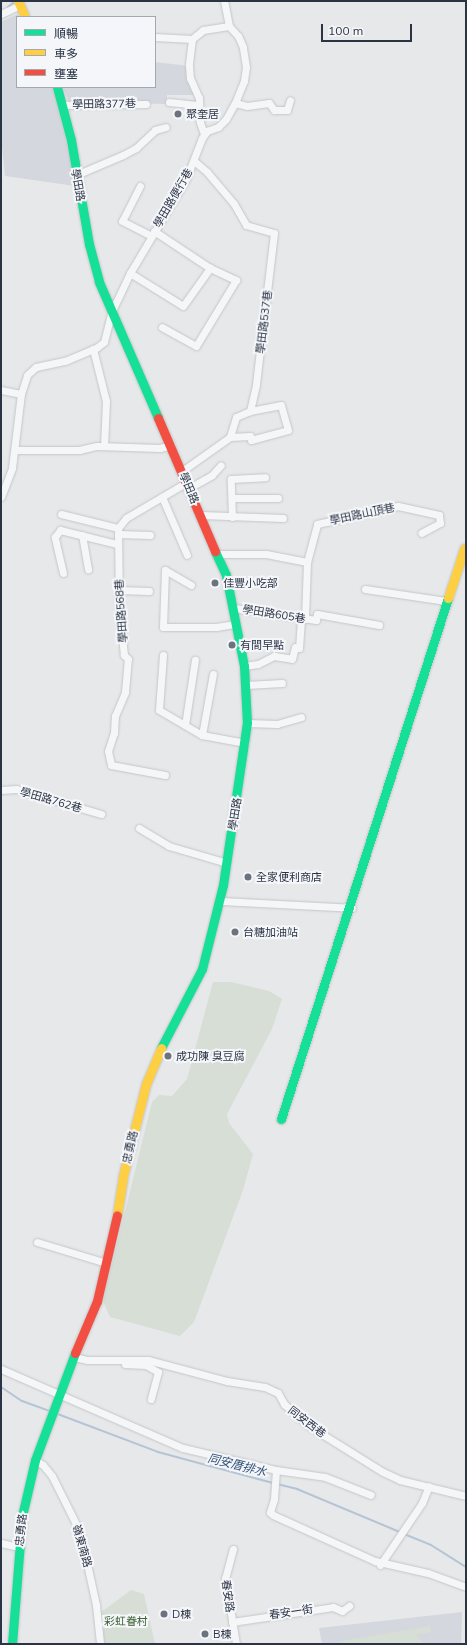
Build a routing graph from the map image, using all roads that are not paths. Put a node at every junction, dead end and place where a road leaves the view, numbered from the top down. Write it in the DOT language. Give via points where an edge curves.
graph roads {
  1 [pos="224,1"];
  2 [pos="19,3"];
  3 [pos="1,14"];
  4 [pos="25,16"];
  5 [pos="229,26"];
  6 [pos="156,37"];
  7 [pos="192,39"];
  8 [pos="57,88"];
  9 [pos="290,100"];
  10 [pos="169,102"];
  11 [pos="235,103"];
  12 [pos="146,104"];
  13 [pos="61,105"];
  14 [pos="199,105"];
  15 [pos="166,127"];
  16 [pos="204,134"];
  17 [pos="194,161"];
  18 [pos="76,175"];
  19 [pos="140,186"];
  20 [pos="153,233"];
  21 [pos="210,268"];
  22 [pos="130,273"];
  23 [pos="111,313"];
  24 [pos="162,327"];
  25 [pos="93,349"];
  26 [pos="1,390"];
  27 [pos="21,394"];
  28 [pos="250,411"];
  29 [pos="230,437"];
  30 [pos="171,445"];
  31 [pos="104,446"];
  32 [pos="15,450"];
  33 [pos="221,465"];
  34 [pos="182,471"];
  35 [pos="265,477"];
  36 [pos="188,485"];
  37 [pos="1,497"];
  38 [pos="162,497"];
  39 [pos="232,498"];
  40 [pos="278,498"];
  41 [pos="61,514"];
  42 [pos="201,516"];
  43 [pos="232,517"];
  44 [pos="283,518"];
  45 [pos="118,531"];
  46 [pos="421,533"];
  47 [pos="150,535"];
  48 [pos="82,536"];
  49 [pos="117,544"];
  50 [pos="464,549"];
  51 [pos="218,554"];
  52 [pos="187,555"];
  53 [pos="307,562"];
  54 [pos="88,569"];
  55 [pos="64,573"];
  56 [pos="191,585"];
  57 [pos="365,589"];
  58 [pos="118,590"];
  59 [pos="149,590"];
  60 [pos="446,601"];
  61 [pos="234,608"];
  62 [pos="303,618"];
  63 [pos="236,624"];
  64 [pos="380,625"];
  65 [pos="163,655"];
  66 [pos="195,660"];
  67 [pos="244,666"];
  68 [pos="213,674"];
  69 [pos="282,682"];
  70 [pos="246,685"];
  71 [pos="301,718"];
  72 [pos="247,723"];
  73 [pos="185,726"];
  74 [pos="202,735"];
  75 [pos="245,743"];
  76 [pos="164,775"];
  77 [pos="1,790"];
  78 [pos="101,814"];
  79 [pos="139,828"];
  80 [pos="227,863"];
  81 [pos="220,901"];
  82 [pos="351,908"];
  83 [pos="281,1119"];
  84 [pos="37,1242"];
  85 [pos="106,1263"];
  86 [pos="74,1357"];
  87 [pos="118,1360"];
  88 [pos="1,1369"];
  89 [pos="57,1397"];
  90 [pos="151,1399"];
  91 [pos="35,1460"];
  92 [pos="276,1471"];
  93 [pos="429,1486"];
  94 [pos="371,1495"];
  95 [pos="466,1496"];
  96 [pos="1,1543"];
  97 [pos="19,1547"];
  98 [pos="233,1550"];
  99 [pos="381,1565"];
  100 [pos="466,1587"];
  101 [pos="349,1606"];
  102 [pos="232,1622"];
  103 [pos="12,1644"];
  104 [pos="100,1644"];
  105 [pos="236,1644"];
  1 -- 5 [label="street"];
  2 -- 3 [label="street"];
  2 -- 4 [label="main road"];
  5 -- 7 [label="street" via="203,30"];
  5 -- 11 [label="street" via="238,36 246,67 244,81"];
  6 -- 7 [label="street"];
  7 -- 14 [label="street" via="190,78 199,98"];
  8 -- 13 [label="main road, 學田路"];
  9 -- 11 [label="street" via="287,110 274,110 269,103 247,106"];
  10 -- 14 [label="street"];
  11 -- 16 [label="street" via="226,120"];
  12 -- 13 [label="street, 學田路377巷"];
  13 -- 18 [label="main road, 學田路"];
  14 -- 16 [label="street"];
  15 -- 18 [label="street" via="155,130 129,151"];
  16 -- 17 [label="street, 學田路便行巷"];
  17 -- 20 [label="street, 學田路便行巷"];
  17 -- 28 [label="street, 學田路537巷" via="208,172 234,204 246,225 274,232 256,385"];
  18 -- 23 [label="main road, 學田路" via="89,244"];
  19 -- 20 [label="street" via="122,221"];
  20 -- 21 [label="street"];
  20 -- 22 [label="street, 學田路便行巷"];
  21 -- 22 [label="street" via="183,306"];
  21 -- 24 [label="street" via="236,280 196,346"];
  22 -- 23 [label="street, 學田路便行巷"];
  23 -- 25 [label="street, 學田路便行巷" via="104,342"];
  23 -- 30 [label="main road, 學田路"];
  25 -- 27 [label="street" via="65,361 36,367 27,376"];
  25 -- 31 [label="street" via="106,401"];
  26 -- 27 [label="street"];
  27 -- 32 [label="street"];
  28 -- 29 [label="street" via="236,417"];
  28 -- 29 [label="street" via="282,405 288,430 251,440 250,436"];
  29 -- 34 [label="street"];
  30 -- 31 [label="street" via="160,448"];
  30 -- 34 [label="main road, 學田路"];
  31 -- 32 [label="street" via="79,450"];
  32 -- 37 [label="street" via="12,468"];
  33 -- 36 [label="street" via="212,475"];
  34 -- 36 [label="main road, 學田路"];
  35 -- 39 [label="street" via="231,479"];
  36 -- 38 [label="street"];
  36 -- 42 [label="main road, 學田路"];
  38 -- 45 [label="street" via="126,518"];
  38 -- 52 [label="street"];
  39 -- 40 [label="street"];
  39 -- 43 [label="street"];
  41 -- 45 [label="street"];
  42 -- 43 [label="street"];
  42 -- 51 [label="main road, 學田路"];
  43 -- 44 [label="street"];
  45 -- 47 [label="street"];
  45 -- 49 [label="street, 學田路568巷"];
  46 -- 53 [label="street, 學田路山頂巷" via="440,524 439,515 398,506 319,523 315,526"];
  48 -- 49 [label="street"];
  48 -- 54 [label="street"];
  48 -- 55 [label="street" via="60,530 55,537"];
  49 -- 58 [label="street, 學田路568巷" via="120,556"];
  50 -- 60 [label="main road"];
  51 -- 53 [label="street" via="266,554"];
  51 -- 61 [label="main road, 學田路"];
  53 -- 62 [label="street, 學田路山頂巷"];
  56 -- 63 [label="street" via="165,570 163,627 216,627"];
  57 -- 60 [label="street"];
  58 -- 59 [label="street"];
  58 -- 76 [label="street, 學田路568巷" via="124,655 128,659 125,692 115,716 114,733 108,751 110,761 111,765"];
  60 -- 82 [label="main road"];
  61 -- 62 [label="street, 學田路605巷"];
  61 -- 63 [label="main road, 學田路"];
  62 -- 64 [label="street, 學田路605巷" via="316,620 317,614"];
  62 -- 67 [label="street, 學田路山頂巷" via="299,648 295,647 292,659 274,656 258,664"];
  63 -- 67 [label="main road, 學田路"];
  65 -- 73 [label="street" via="159,710"];
  66 -- 73 [label="street"];
  67 -- 70 [label="main road, 學田路"];
  68 -- 74 [label="street"];
  69 -- 70 [label="street"];
  70 -- 72 [label="main road, 學田路"];
  71 -- 72 [label="street" via="277,724"];
  72 -- 75 [label="main road, 學田路"];
  73 -- 74 [label="street"];
  74 -- 75 [label="street"];
  75 -- 80 [label="main road, 學田路"];
  77 -- 78 [label="street, 學田路762巷" via="16,789"];
  79 -- 80 [label="street" via="169,846"];
  80 -- 81 [label="main road, 學田路"];
  81 -- 82 [label="street"];
  81 -- 85 [label="main road, 忠勇路" via="198,981 156,1058 144,1090 123,1176"];
  82 -- 83 [label="main road"];
  84 -- 85 [label="street"];
  85 -- 86 [label="main road, 忠勇路" via="96,1301"];
  86 -- 87 [label="street, 同安西巷"];
  86 -- 89 [label="main road, 忠勇路"];
  87 -- 90 [label="street" via="123,1364 146,1365 158,1372"];
  87 -- 93 [label="street, 同安西巷" via="148,1360 271,1390 278,1393 284,1404 309,1426 361,1460 400,1480"];
  88 -- 89 [label="street"];
  89 -- 91 [label="main road, 忠勇路"];
  89 -- 92 [label="street" via="183,1448"];
  91 -- 97 [label="main road, 忠勇路" via="23,1509"];
  91 -- 104 [label="street, 嶺東南路" via="52,1476 80,1532 96,1605"];
  92 -- 94 [label="street" via="325,1477"];
  92 -- 99 [label="street" via="274,1500 270,1512 273,1515"];
  93 -- 95 [label="street, 同安西巷"];
  93 -- 99 [label="street" via="422,1503"];
  96 -- 97 [label="street"];
  97 -- 103 [label="main road, 忠勇路"];
  98 -- 102 [label="street, 春安路" via="224,1578"];
  99 -- 100 [label="street" via="428,1573"];
  101 -- 102 [label="street, 春安一街" via="342,1611 333,1607"];
  102 -- 105 [label="street, 春安路"];
}
